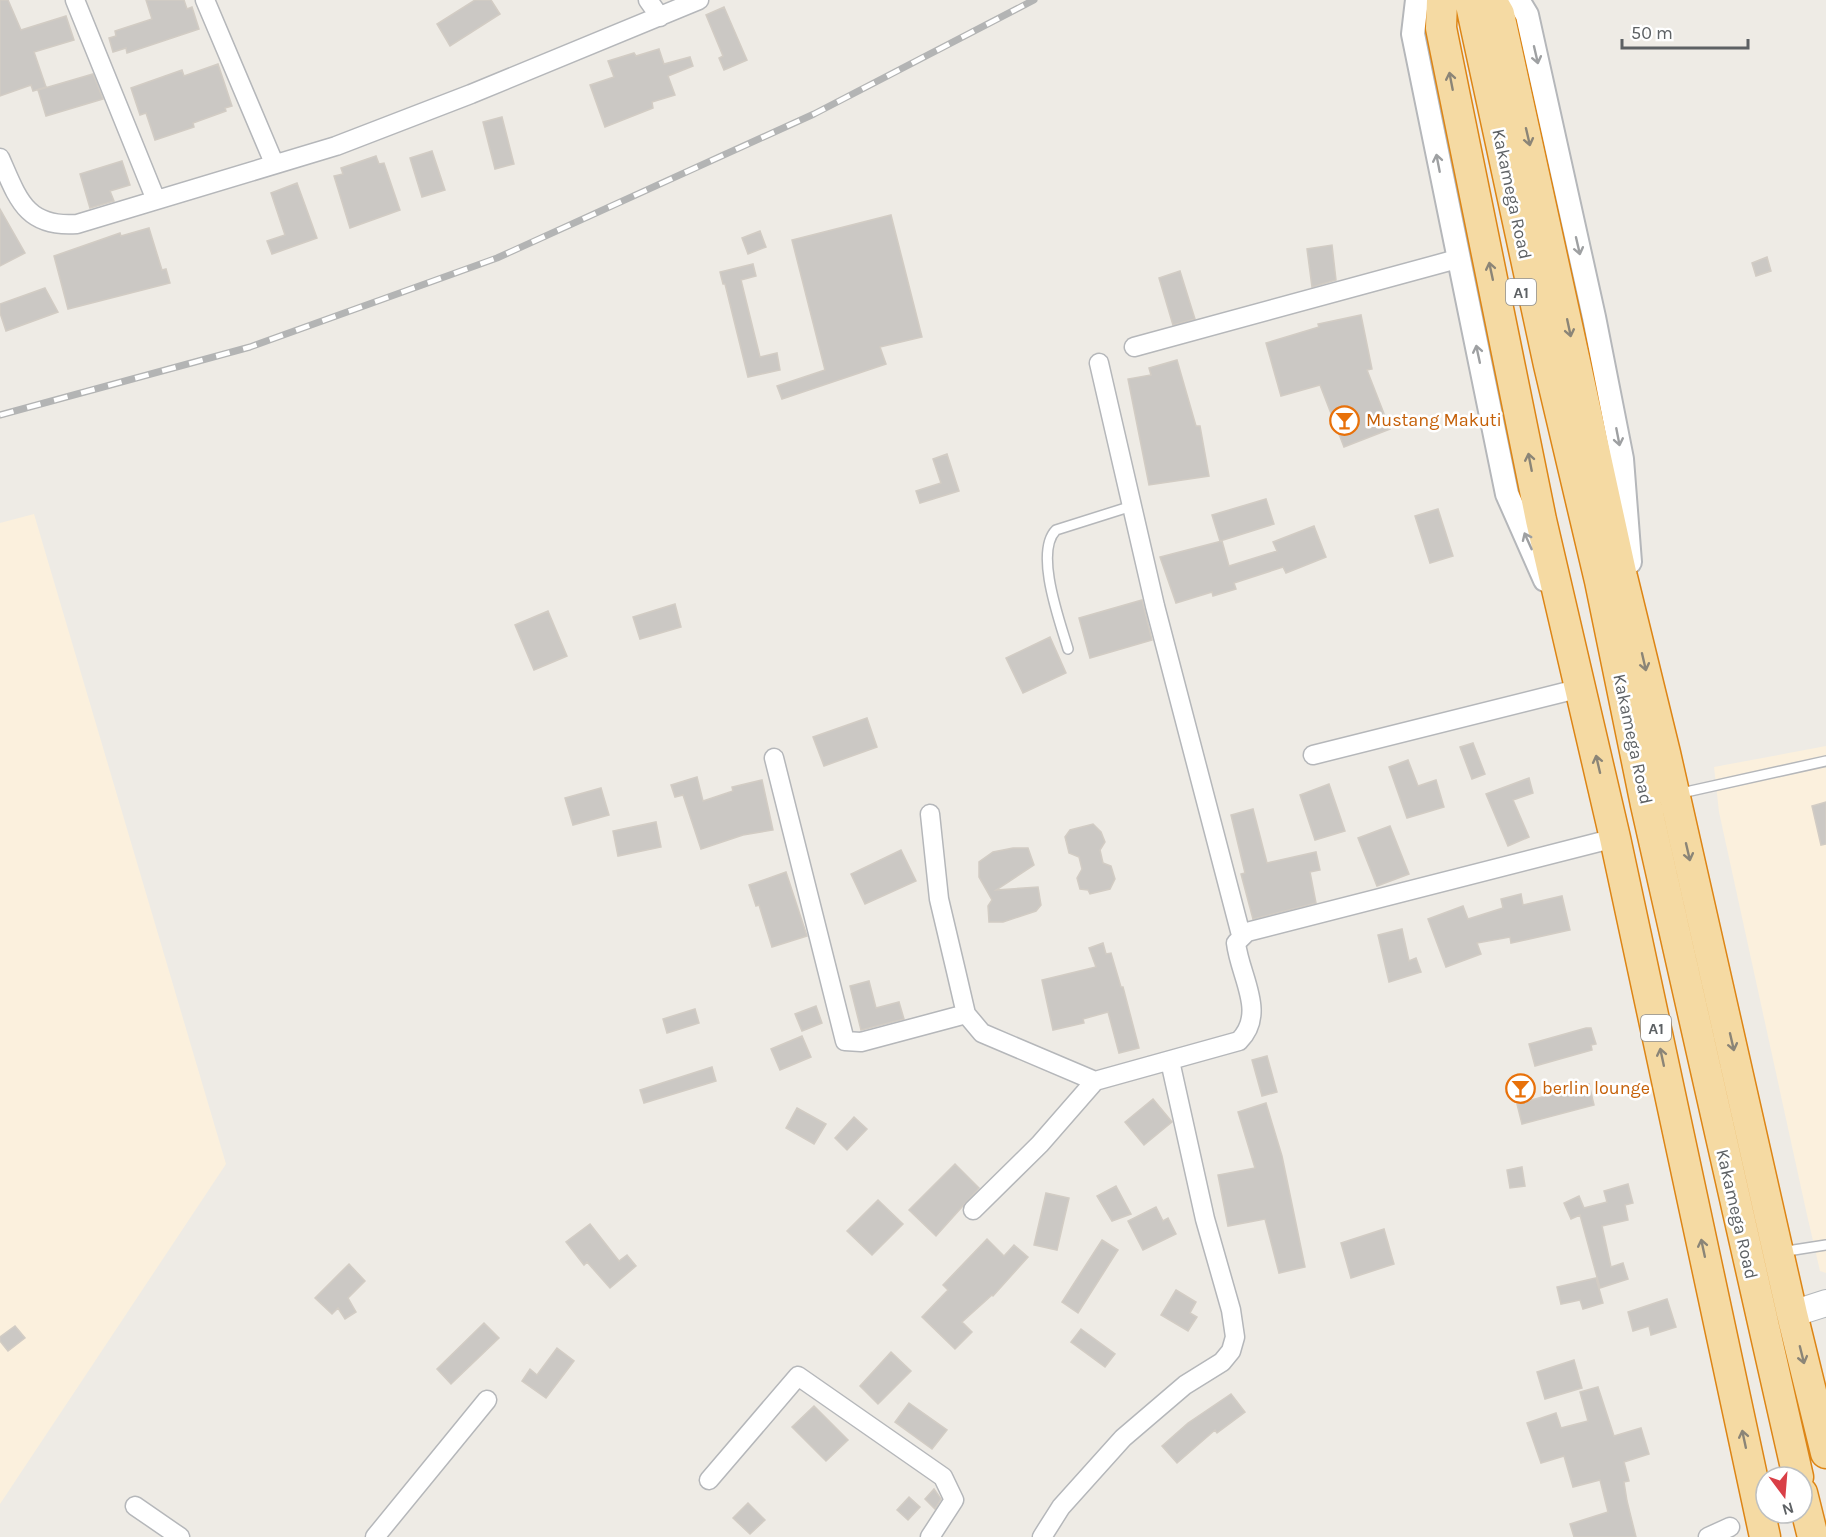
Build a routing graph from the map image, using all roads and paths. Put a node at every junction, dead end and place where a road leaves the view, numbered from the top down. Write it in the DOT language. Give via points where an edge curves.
graph roads {
  1 [pos="75,0"];
  2 [pos="205,0"];
  3 [pos="648,0"];
  4 [pos="699,0"];
  5 [pos="1417,0"];
  6 [pos="1442,0"];
  7 [pos="1457,0"];
  8 [pos="1470,0"];
  9 [pos="1491,0"];
  10 [pos="1518,0"];
  11 [pos="660,17"];
  12 [pos="0,158"];
  13 [pos="274,163"];
  14 [pos="156,200"];
  15 [pos="1457,260"];
  16 [pos="1134,347"];
  17 [pos="1099,363"];
  18 [pos="1132,506"];
  19 [pos="1634,618"];
  20 [pos="1569,633"];
  21 [pos="1068,649"];
  22 [pos="1581,688"];
  23 [pos="1313,755"];
  24 [pos="774,758"];
  25 [pos="1826,761"];
  26 [pos="1675,795"];
  27 [pos="930,814"];
  28 [pos="1615,838"];
  29 [pos="1241,935"];
  30 [pos="966,1014"];
  31 [pos="1170,1061"];
  32 [pos="1095,1081"];
  33 [pos="973,1210"];
  34 [pos="1826,1245"];
  35 [pos="1780,1253"];
  36 [pos="1826,1303"];
  37 [pos="1792,1314"];
  38 [pos="487,1400"];
  39 [pos="1826,1453"];
  40 [pos="1777,1465"];
  41 [pos="1795,1465"];
  42 [pos="709,1480"];
  43 [pos="135,1506"];
  44 [pos="1730,1527"];
  45 [pos="180,1537"];
  46 [pos="375,1537"];
  47 [pos="930,1537"];
  48 [pos="1042,1537"];
  49 [pos="1708,1537"];
  50 [pos="1765,1537"];
  1 -- 14 [label="street"];
  2 -- 13 [label="street"];
  3 -- 11 [label="street"];
  4 -- 11 [label="street"];
  15 -- 5 [label="street, one-way" via="1413,34"];
  20 -- 6 [label="highway, A1, one-way" via="1541,520 1441,28"];
  7 -- 40 [label="highway, Kakamega Road / A1" via="1585,584 1633,839"];
  8 -- 41 [label="highway, Kakamega Road / A1" via="1600,581 1661,875"];
  9 -- 19 [label="highway, A1, one-way" via="1499,14 1527,135"];
  10 -- 19 [label="street, one-way" via="1527,15 1622,459"];
  11 -- 13 [label="street" via="346,142"];
  12 -- 14 [label="street" via="20,204 40,220 56,225 77,224"];
  13 -- 14 [label="street"];
  15 -- 16 [label="street"];
  20 -- 15 [label="street, one-way" via="1508,494"];
  17 -- 18 [label="street"];
  18 -- 21 [label="lane" via="1056,530 1049,537 1051,585"];
  18 -- 29 [label="street"];
  19 -- 26 [label="highway, A1, one-way"];
  20 -- 22 [label="highway, A1"];
  22 -- 23 [label="street"];
  28 -- 22 [label="highway, A1, one-way"];
  24 -- 30 [label="street" via="845,1041 861,1042"];
  25 -- 26 [label="lane"];
  26 -- 35 [label="highway, A1, one-way"];
  27 -- 30 [label="street" via="939,899"];
  28 -- 29 [label="street"];
  50 -- 28 [label="highway, A1, one-way"];
  29 -- 31 [label="street" via="1237,950 1252,1012 1246,1034 1239,1041"];
  30 -- 32 [label="street" via="982,1033"];
  31 -- 32 [label="street"];
  31 -- 48 [label="street" via="1235,1337 1222,1362 1185,1385 1123,1438 1061,1507"];
  32 -- 33 [label="street" via="1040,1144"];
  34 -- 35 [label="lane"];
  35 -- 37 [label="highway, A1"];
  36 -- 37 [label="main road"];
  37 -- 39 [label="highway, A1, one-way"];
  38 -- 46 [label="street"];
  42 -- 47 [label="street" via="798,1376 943,1477 954,1500"];
  43 -- 45 [label="street"];
  44 -- 49 [label="street"];
}
